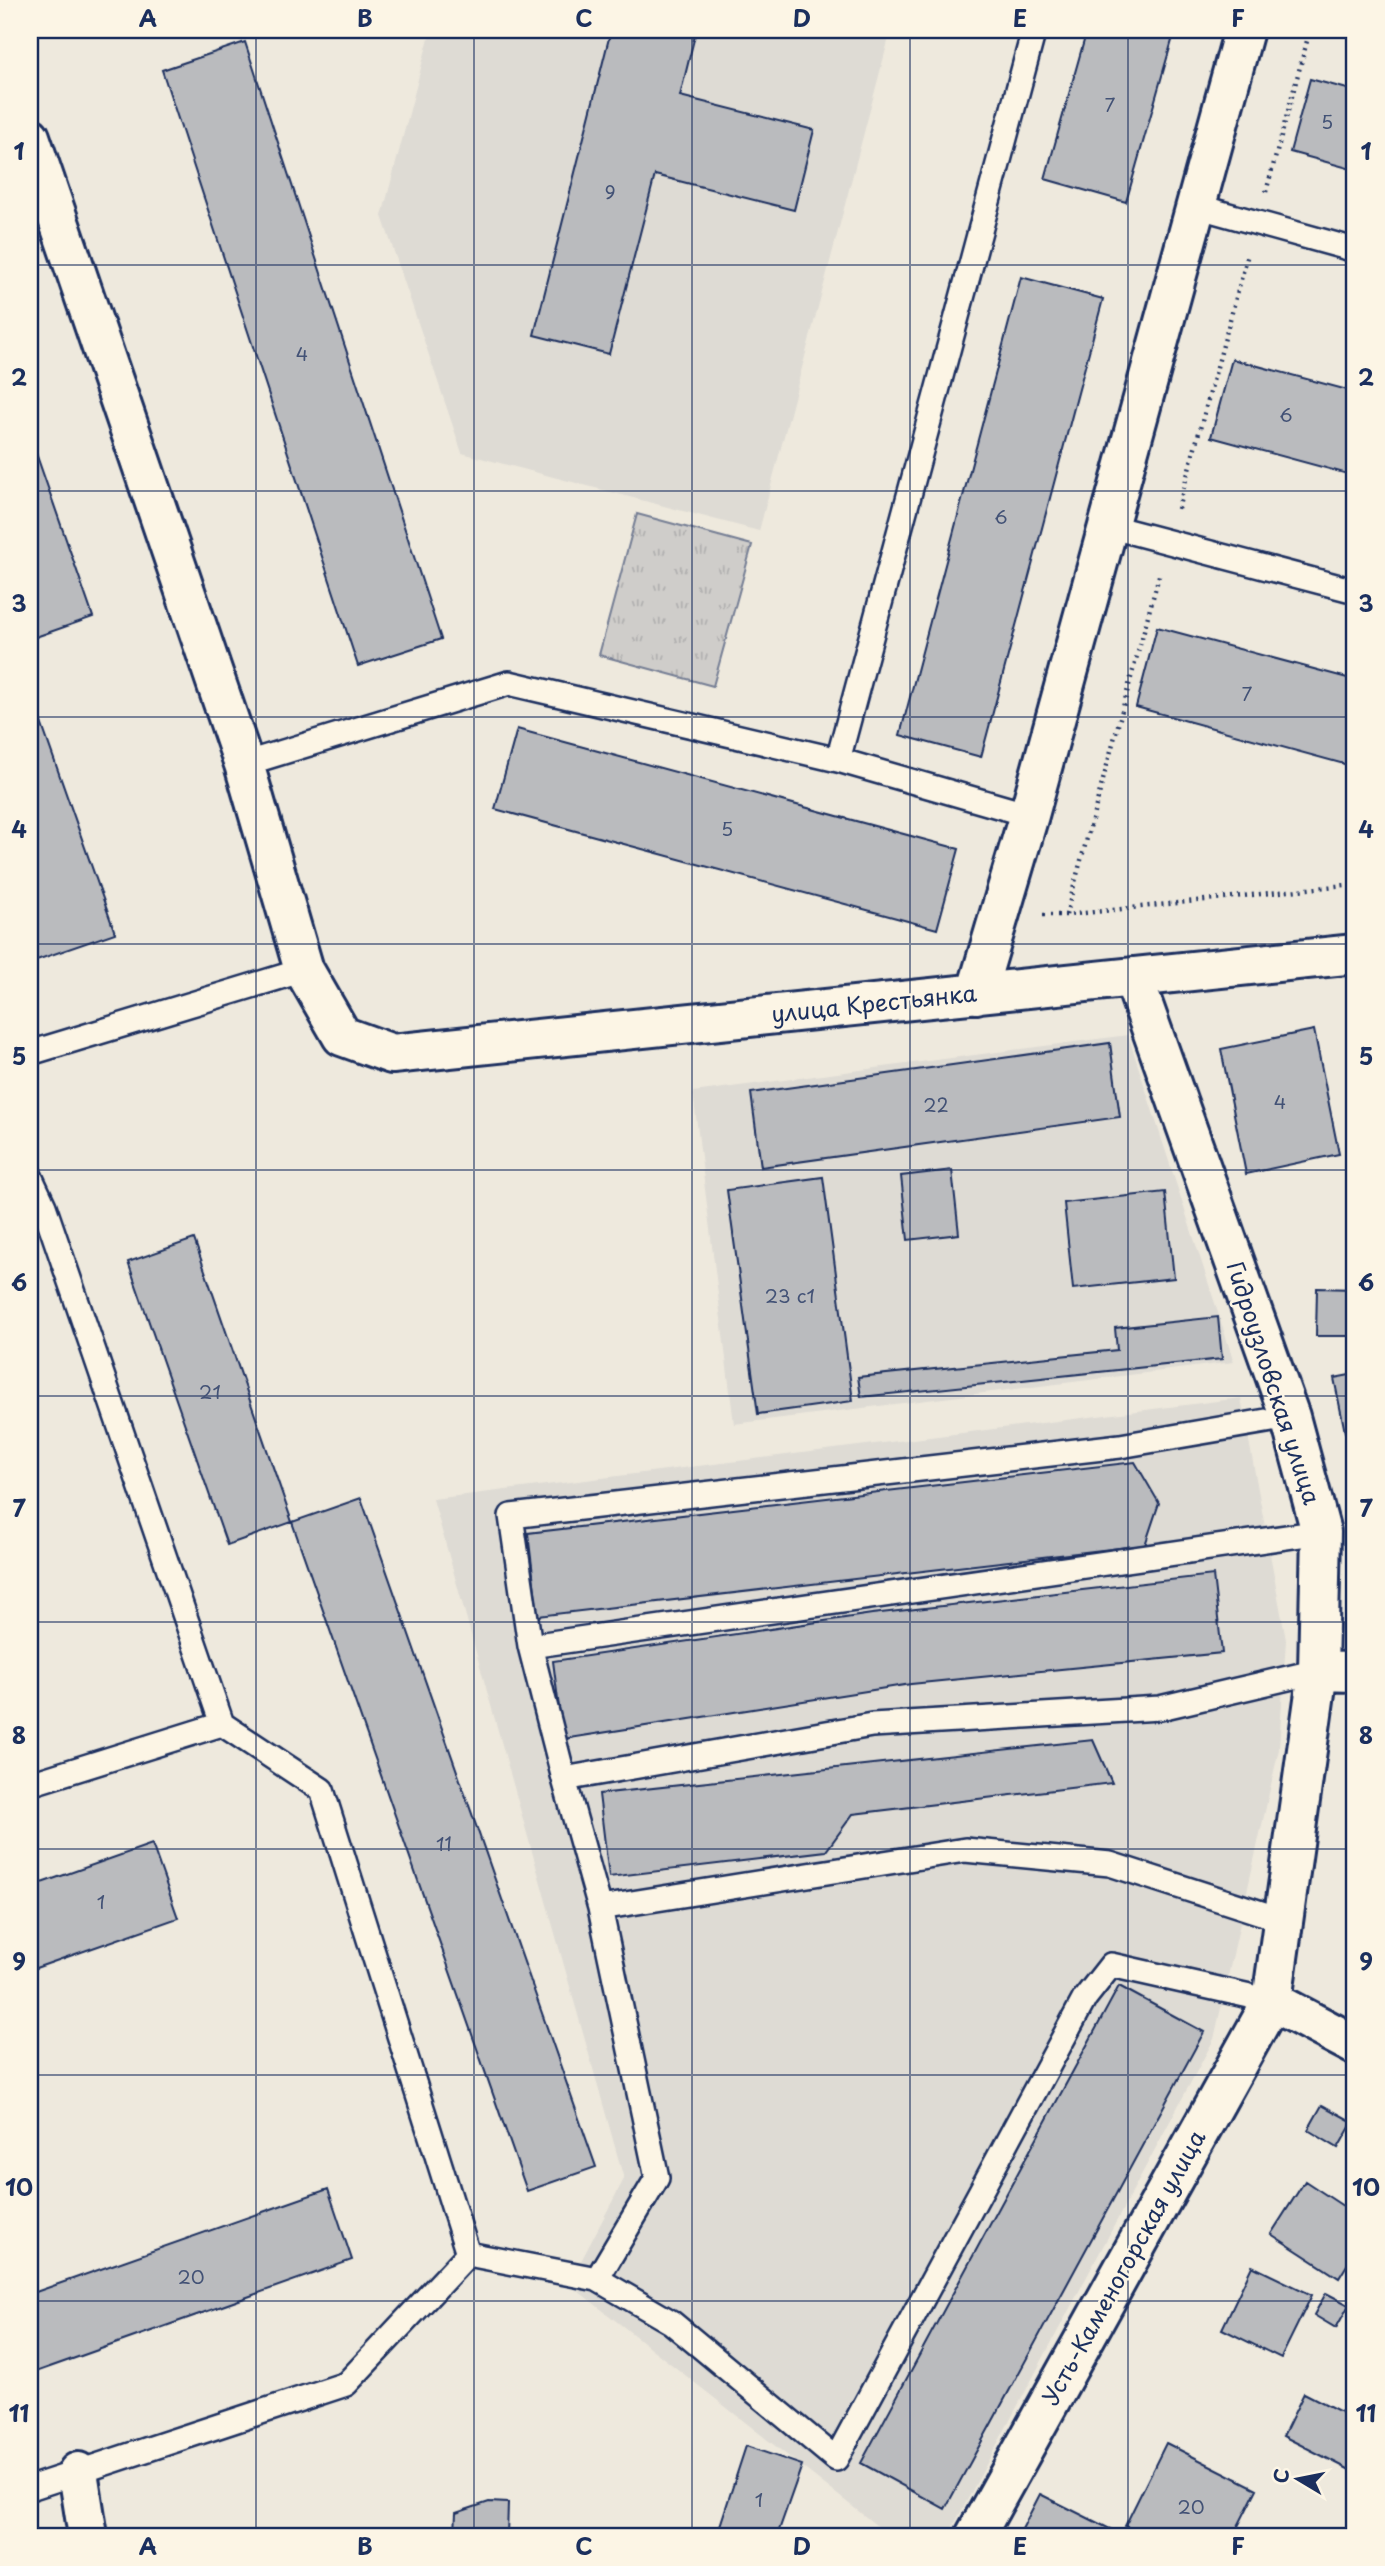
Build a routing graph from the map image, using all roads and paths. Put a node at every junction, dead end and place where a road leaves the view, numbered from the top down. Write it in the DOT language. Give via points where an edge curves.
graph roads {
  1 [pos="1034,30"];
  2 [pos="1244,30"];
  3 [pos="1310,30"];
  4 [pos="30,137"];
  5 [pos="1196,206"];
  6 [pos="1257,223"];
  7 [pos="1355,250"];
  8 [pos="1108,526"];
  9 [pos="1168,542"];
  10 [pos="1355,591"];
  11 [pos="838,760"];
  12 [pos="244,764"];
  13 [pos="1029,815"];
  14 [pos="1355,884"];
  15 [pos="1066,915"];
  16 [pos="1001,916"];
  17 [pos="1355,954"];
  18 [pos="304,970"];
  19 [pos="1133,977"];
  20 [pos="976,994"];
  21 [pos="30,1053"];
  22 [pos="30,1176"];
  23 [pos="37,1209"];
  24 [pos="1290,1417"];
  25 [pos="1321,1532"];
  26 [pos="530,1646"];
  27 [pos="1318,1671"];
  28 [pos="1355,1672"];
  29 [pos="222,1724"];
  30 [pos="564,1779"];
  31 [pos="30,1784"];
  32 [pos="600,1908"];
  33 [pos="1283,1920"];
  34 [pos="1272,2001"];
  35 [pos="1355,2045"];
  36 [pos="468,2255"];
  37 [pos="597,2279"];
  38 [pos="78,2472"];
  39 [pos="30,2487"];
  40 [pos="88,2536"];
  41 [pos="975,2536"];
  1 -- 11 [label="lane"];
  2 -- 5 [label="street"];
  3 -- 6 [label="path"];
  4 -- 12 [label="street"];
  5 -- 6 [label="lane"];
  5 -- 8 [label="street"];
  6 -- 7 [label="lane"];
  6 -- 9 [label="path"];
  8 -- 9 [label="lane"];
  8 -- 13 [label="street"];
  9 -- 10 [label="lane"];
  9 -- 15 [label="path"];
  11 -- 12 [label="lane" via="509,683"];
  11 -- 13 [label="lane"];
  12 -- 18 [label="street"];
  13 -- 16 [label="street"];
  14 -- 15 [label="path"];
  15 -- 16 [label="path"];
  16 -- 20 [label="street"];
  17 -- 19 [label="street, улица Крестьянка"];
  18 -- 20 [label="street, улица Крестьянка" via="342,1036 392,1054"];
  18 -- 21 [label="lane"];
  19 -- 20 [label="street, улица Крестьянка"];
  19 -- 24 [label="street, Гидроузловская улица"];
  22 -- 23 [label="lane"];
  23 -- 29 [label="lane"];
  24 -- 25 [label="street, Гидроузловская улица"];
  24 -- 26 [label="lane" via="1120,1446 511,1516"];
  25 -- 26 [label="lane"];
  25 -- 27 [label="street, Гидроузловская улица"];
  26 -- 30 [label="lane"];
  27 -- 28 [label="street"];
  27 -- 30 [label="lane" via="1160,1708 872,1725"];
  27 -- 33 [label="street, Гидроузловская улица"];
  29 -- 31 [label="lane"];
  29 -- 36 [label="lane" via="322,1790"];
  30 -- 32 [label="lane"];
  32 -- 33 [label="lane" via="965,1850 1110,1864"];
  32 -- 37 [label="lane" via="657,2178"];
  33 -- 34 [label="street, Гидроузловская улица"];
  34 -- 35 [label="street"];
  34 -- 37 [label="lane" via="1111,1965 1085,1998 836,2459 671,2322"];
  34 -- 41 [label="street, Усть-Каменогорская улица"];
  36 -- 37 [label="lane"];
  36 -- 38 [label="lane" via="346,2384"];
  38 -- 39 [label="lane"];
  38 -- 40 [label="street"];
}
